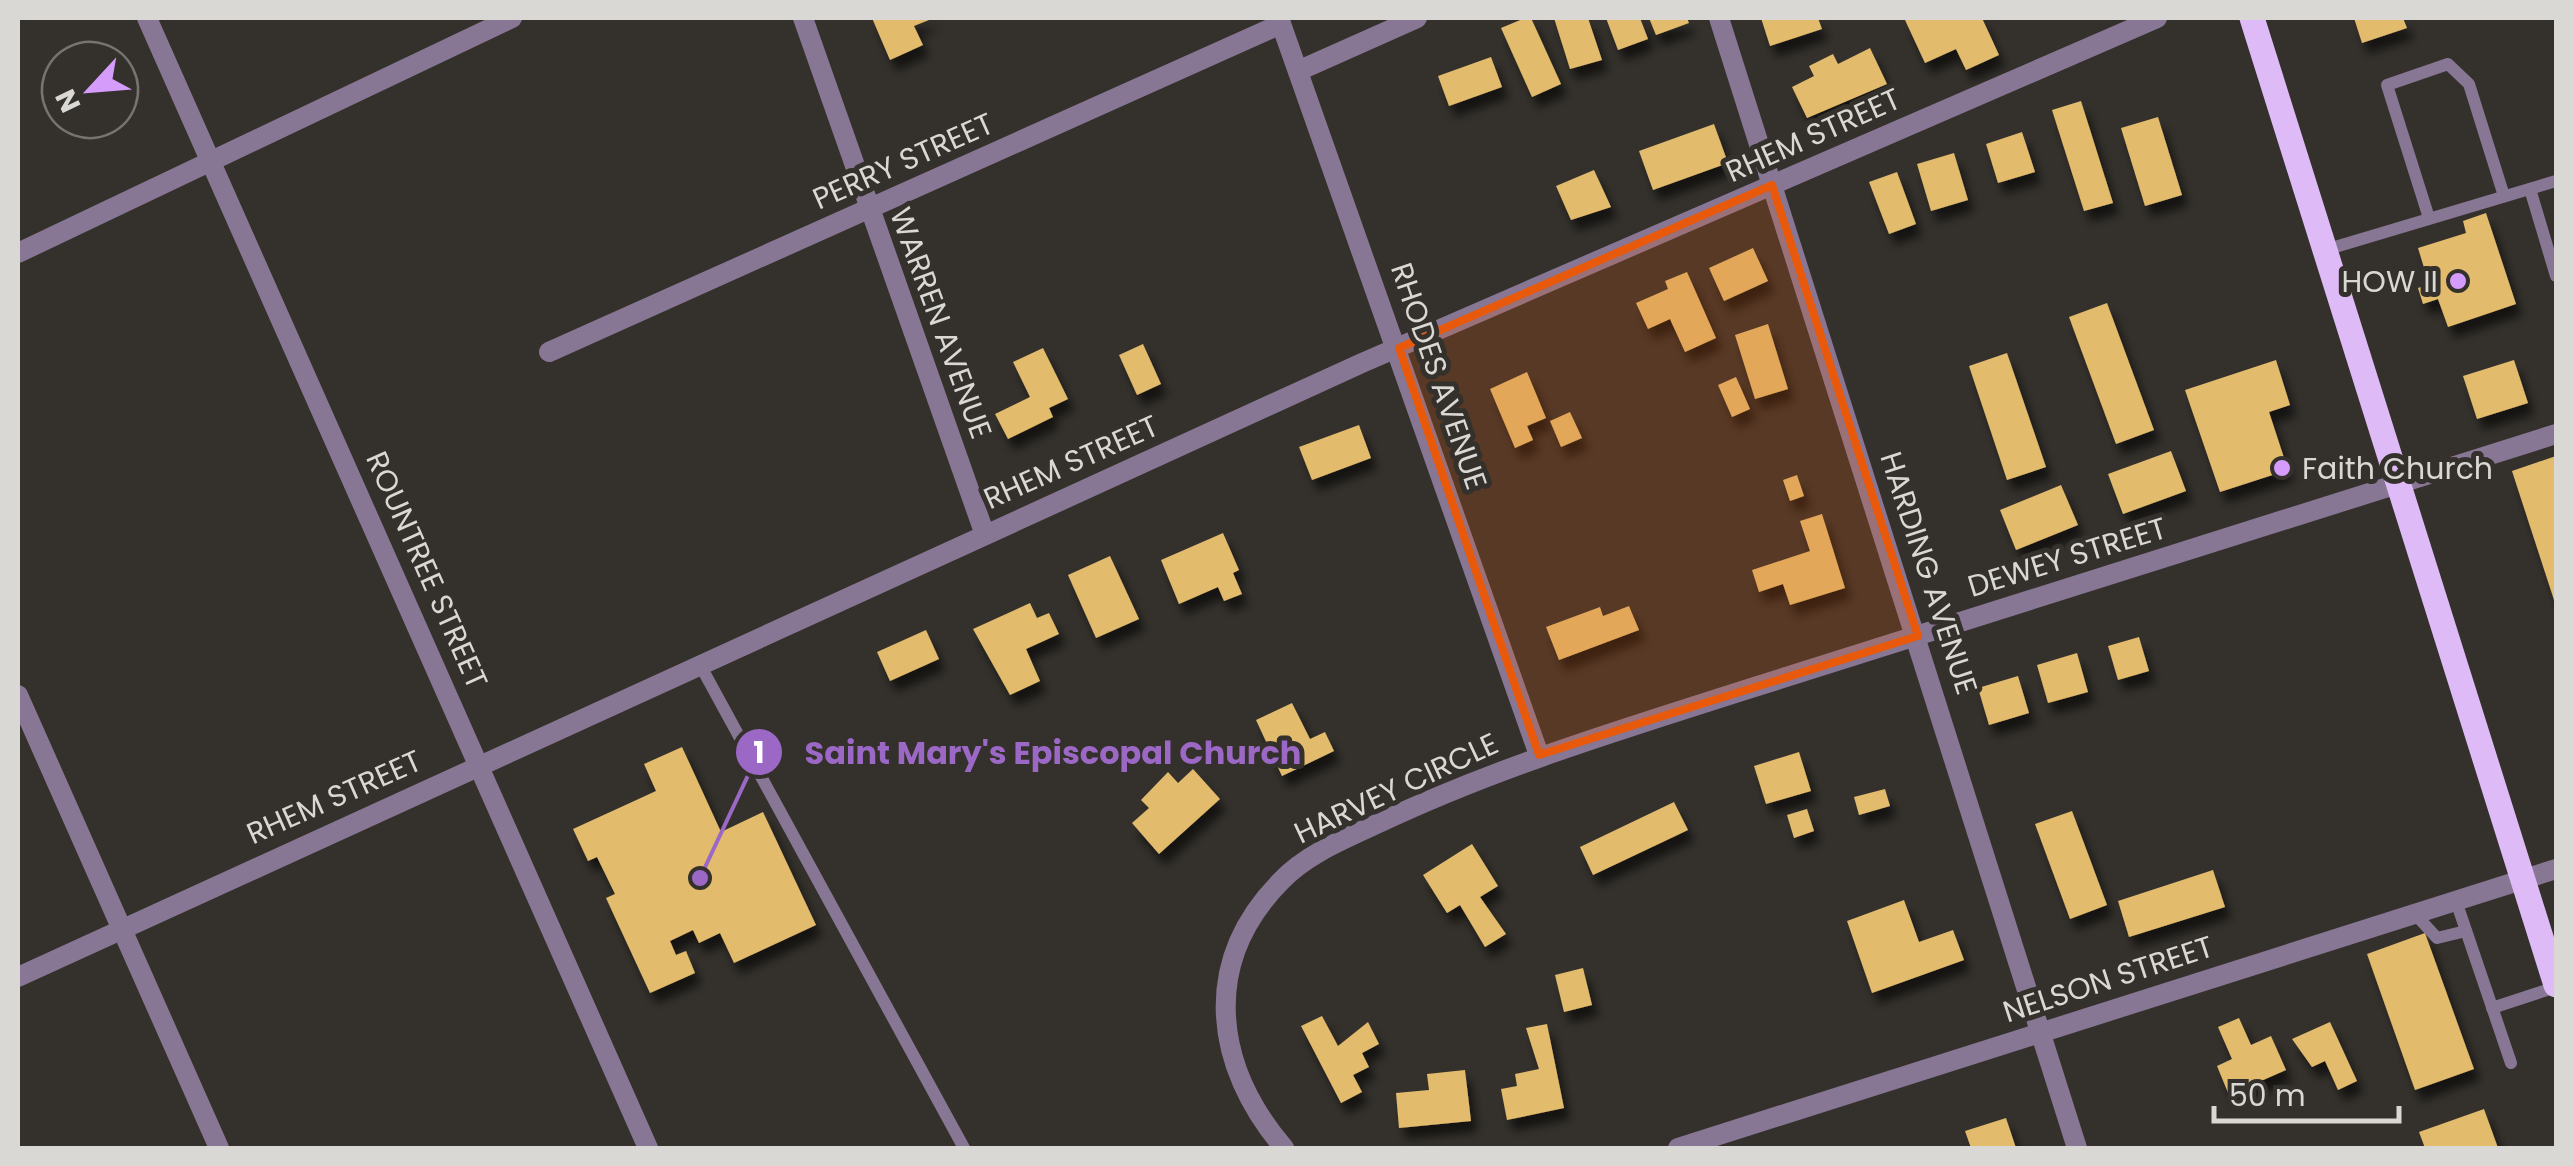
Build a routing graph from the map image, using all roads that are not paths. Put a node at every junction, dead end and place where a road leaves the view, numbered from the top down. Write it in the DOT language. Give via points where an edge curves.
graph roads {
  1 [pos="147,18"];
  2 [pos="512,18"];
  3 [pos="802,18"];
  4 [pos="1418,18"];
  5 [pos="1718,18"];
  6 [pos="2157,18"];
  7 [pos="2252,18"];
  8 [pos="1280,21"];
  9 [pos="1298,71"];
  10 [pos="211,162"];
  11 [pos="2556,181"];
  12 [pos="1772,186"];
  13 [pos="2530,190"];
  14 [pos="2504,196"];
  15 [pos="869,210"];
  16 [pos="2429,218"];
  17 [pos="2325,250"];
  18 [pos="18,252"];
  19 [pos="2556,276"];
  20 [pos="1399,348"];
  21 [pos="549,352"];
  22 [pos="2556,434"];
  23 [pos="2397,486"];
  24 [pos="985,534"];
  25 [pos="1918,636"];
  26 [pos="700,662"];
  27 [pos="18,696"];
  28 [pos="1539,756"];
  29 [pos="479,764"];
  30 [pos="2556,869"];
  31 [pos="2522,880"];
  32 [pos="2456,901"];
  33 [pos="2415,914"];
  34 [pos="121,929"];
  35 [pos="2466,931"];
  36 [pos="18,978"];
  37 [pos="2556,986"];
  38 [pos="2492,1008"];
  39 [pos="2043,1031"];
  40 [pos="2510,1063"];
  41 [pos="219,1148"];
  42 [pos="648,1148"];
  43 [pos="964,1148"];
  44 [pos="1284,1148"];
  45 [pos="1678,1148"];
  46 [pos="2077,1148"];
  1 -- 10 [label="street, ROUNTREE STREET"];
  2 -- 10 [label="street"];
  3 -- 15 [label="street, WARREN AVENUE"];
  4 -- 9 [label="street"];
  5 -- 12 [label="street, HARDING AVENUE"];
  6 -- 12 [label="street, RHEM STREET"];
  7 -- 17 [label="main road"];
  8 -- 9 [label="street, RHODES AVENUE"];
  8 -- 15 [label="street, PERRY STREET"];
  9 -- 20 [label="street, RHODES AVENUE"];
  10 -- 18 [label="street"];
  10 -- 29 [label="street, ROUNTREE STREET"];
  11 -- 13 [label="lane"];
  12 -- 20 [label="street, RHEM STREET"];
  12 -- 25 [label="street, HARDING AVENUE"];
  13 -- 14 [label="lane"];
  13 -- 19 [label="lane"];
  14 -- 16 [label="lane"];
  14 -- 16 [label="lane" via="2470,84 2448,64 2387,85"];
  15 -- 21 [label="street, PERRY STREET"];
  15 -- 24 [label="street, WARREN AVENUE"];
  16 -- 17 [label="lane"];
  17 -- 23 [label="main road"];
  20 -- 24 [label="street, RHEM STREET"];
  20 -- 28 [label="street, RHODES AVENUE"];
  22 -- 23 [label="street, DEWEY STREET"];
  23 -- 25 [label="street, DEWEY STREET"];
  23 -- 31 [label="main road"];
  24 -- 26 [label="street, RHEM STREET"];
  25 -- 28 [label="street, DEWEY STREET"];
  25 -- 39 [label="street, HARDING AVENUE"];
  26 -- 29 [label="street, RHEM STREET"];
  26 -- 43 [label="lane"];
  27 -- 34 [label="street"];
  28 -- 44 [label="street, HARVEY CIRCLE" via="1326,848 1279,882 1250,922 1231,970 1225,1042 1260,1121"];
  29 -- 34 [label="street, RHEM STREET"];
  29 -- 42 [label="street, ROUNTREE STREET"];
  30 -- 31 [label="street, NELSON STREET"];
  31 -- 32 [label="street, NELSON STREET"];
  31 -- 37 [label="main road"];
  32 -- 33 [label="street, NELSON STREET"];
  32 -- 35 [label="lane"];
  33 -- 35 [label="lane" via="2437,938"];
  33 -- 39 [label="street, NELSON STREET"];
  34 -- 36 [label="street, RHEM STREET"];
  34 -- 41 [label="street"];
  35 -- 38 [label="lane"];
  37 -- 38 [label="lane"];
  38 -- 40 [label="lane"];
  39 -- 45 [label="street, NELSON STREET"];
  39 -- 46 [label="street, HARDING AVENUE"];
}
